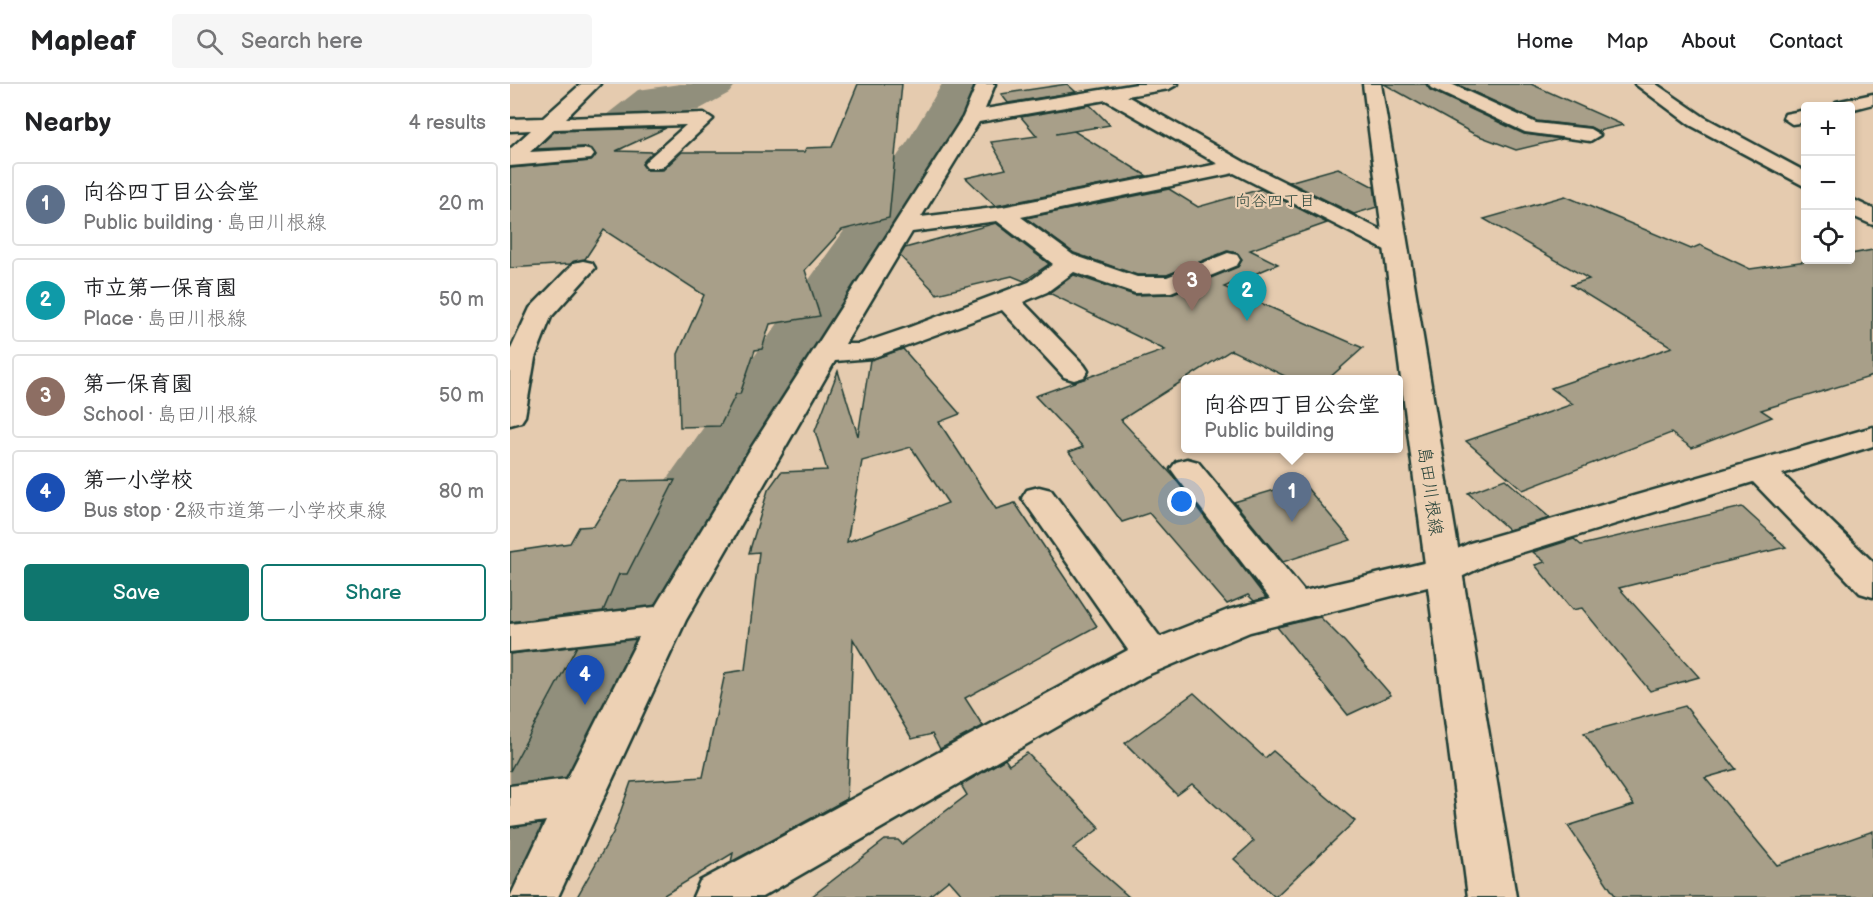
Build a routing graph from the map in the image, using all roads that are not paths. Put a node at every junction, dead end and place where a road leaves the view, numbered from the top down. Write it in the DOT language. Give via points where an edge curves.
graph roads {
  1 [pos="591,84"];
  2 [pos="986,84"];
  3 [pos="1169,84"];
  4 [pos="1372,84"];
  5 [pos="1437,84"];
  6 [pos="1644,84"];
  7 [pos="1109,94"];
  8 [pos="1870,96"];
  9 [pos="1854,102"];
  10 [pos="972,117"];
  11 [pos="548,123"];
  12 [pos="510,125"];
  13 [pos="1590,135"];
  14 [pos="584,155"];
  15 [pos="510,159"];
  16 [pos="654,164"];
  17 [pos="1238,166"];
  18 [pos="1801,178"];
  19 [pos="1855,207"];
  20 [pos="1002,214"];
  21 [pos="1873,218"];
  22 [pos="904,226"];
  23 [pos="1395,246"];
  24 [pos="1228,260"];
  25 [pos="1071,262"];
  26 [pos="582,268"];
  27 [pos="1006,299"];
  28 [pos="825,353"];
  29 [pos="1074,371"];
  30 [pos="510,416"];
  31 [pos="1873,436"];
  32 [pos="1187,469"];
  33 [pos="1759,470"];
  34 [pos="1039,498"];
  35 [pos="1442,571"];
  36 [pos="1873,584"];
  37 [pos="1296,607"];
  38 [pos="667,620"];
  39 [pos="510,638"];
  40 [pos="1154,656"];
  41 [pos="572,798"];
  42 [pos="510,806"];
  43 [pos="533,897"];
  44 [pos="717,897"];
  45 [pos="1492,897"];
  1 -- 11 [label="street"];
  2 -- 10 [label="street"];
  3 -- 7 [label="street"];
  4 -- 23 [label="street, 島田川根線"];
  5 -- 13 [label="street" via="1532,128"];
  6 -- 18 [label="street" via="1698,121"];
  7 -- 10 [label="street"];
  7 -- 17 [label="street"];
  8 -- 9 [label="street"];
  10 -- 22 [label="street"];
  11 -- 12 [label="street"];
  11 -- 15 [label="street"];
  11 -- 16 [label="street" via="704,118"];
  14 -- 15 [label="street"];
  17 -- 20 [label="street"];
  17 -- 23 [label="street"];
  19 -- 21 [label="street"];
  20 -- 22 [label="street"];
  20 -- 25 [label="street"];
  22 -- 28 [label="street"];
  23 -- 35 [label="street, 島田川根線"];
  24 -- 25 [label="street" via="1171,284 1135,285"];
  25 -- 27 [label="street" via="1038,287"];
  26 -- 30 [label="street" via="539,314 521,358"];
  27 -- 28 [label="street" via="862,352"];
  27 -- 29 [label="street"];
  28 -- 38 [label="street"];
  31 -- 33 [label="street"];
  32 -- 37 [label="street"];
  33 -- 35 [label="street" via="1482,552"];
  33 -- 36 [label="street"];
  34 -- 40 [label="street"];
  35 -- 37 [label="street"];
  35 -- 45 [label="street, 島田川根線"];
  37 -- 40 [label="street" via="1240,620"];
  38 -- 39 [label="street"];
  38 -- 41 [label="street"];
  40 -- 44 [label="street" via="1131,665"];
  41 -- 42 [label="street"];
  41 -- 43 [label="street"];
}
